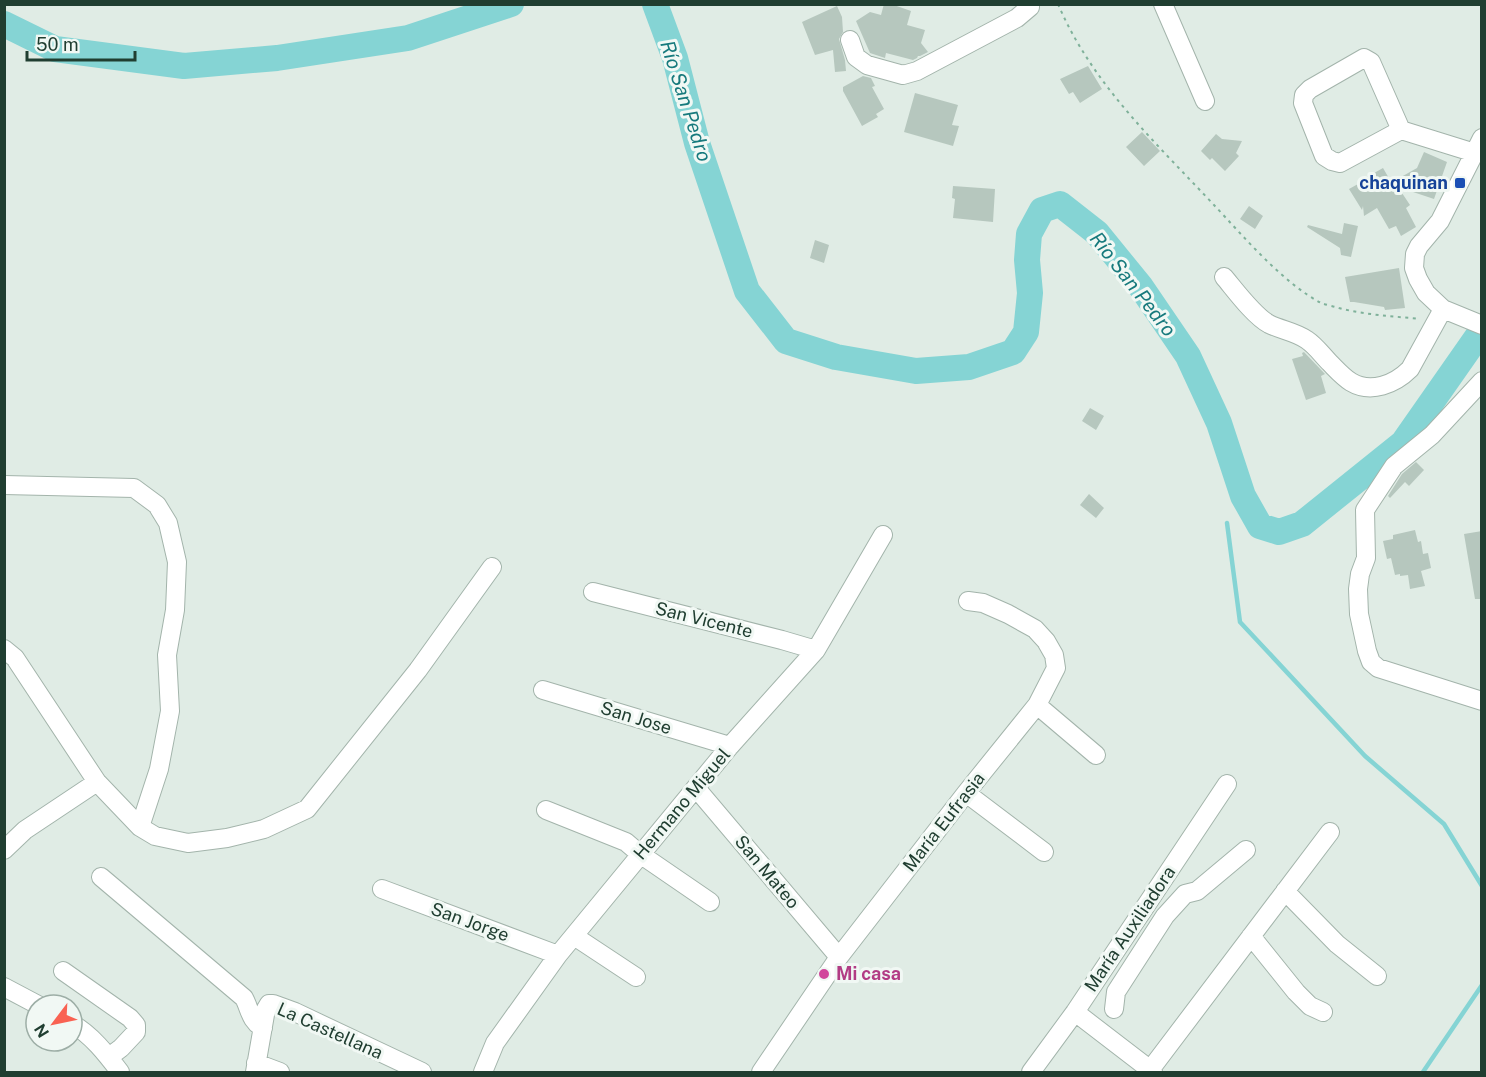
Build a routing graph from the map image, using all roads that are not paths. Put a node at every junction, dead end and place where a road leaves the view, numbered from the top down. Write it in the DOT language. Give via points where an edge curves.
graph roads {
  1 [pos="1030,4"];
  2 [pos="1163,4"];
  3 [pos="850,40"];
  4 [pos="1205,101"];
  5 [pos="1401,130"];
  6 [pos="1478,146"];
  7 [pos="1224,277"];
  8 [pos="1450,313"];
  9 [pos="1482,325"];
  10 [pos="1482,381"];
  11 [pos="4,485"];
  12 [pos="883,535"];
  13 [pos="492,567"];
  14 [pos="593,592"];
  15 [pos="968,601"];
  16 [pos="4,650"];
  17 [pos="816,650"];
  18 [pos="543,690"];
  19 [pos="1482,701"];
  20 [pos="1037,705"];
  21 [pos="730,746"];
  22 [pos="1096,755"];
  23 [pos="97,782"];
  24 [pos="1227,784"];
  25 [pos="696,788"];
  26 [pos="966,793"];
  27 [pos="546,810"];
  28 [pos="140,827"];
  29 [pos="1330,832"];
  30 [pos="4,850"];
  31 [pos="1246,850"];
  32 [pos="1044,852"];
  33 [pos="640,855"];
  34 [pos="101,877"];
  35 [pos="1164,879"];
  36 [pos="381,889"];
  37 [pos="1285,891"];
  38 [pos="1185,894"];
  39 [pos="710,902"];
  40 [pos="574,936"];
  41 [pos="1251,936"];
  42 [pos="558,955"];
  43 [pos="839,957"];
  44 [pos="63,971"];
  45 [pos="1377,976"];
  46 [pos="636,977"];
  47 [pos="4,987"];
  48 [pos="24,998"];
  49 [pos="1114,1009"];
  50 [pos="1075,1012"];
  51 [pos="1323,1012"];
  52 [pos="263,1028"];
  53 [pos="84,1032"];
  54 [pos="109,1057"];
  55 [pos="256,1068"];
  56 [pos="1151,1071"];
  57 [pos="120,1072"];
  58 [pos="280,1072"];
  59 [pos="422,1072"];
  60 [pos="483,1072"];
  61 [pos="761,1072"];
  62 [pos="1031,1072"];
  1 -- 3 [label="street" via="1017,18 903,75 867,66 856,57"];
  2 -- 4 [label="street"];
  5 -- 5 [label="street" via="1371,62 1364,58 1304,95 1303,103 1324,156 1332,161 1340,163"];
  5 -- 6 [label="street"];
  6 -- 8 [label="street" via="1440,221 1415,255 1418,279 1426,292"];
  7 -- 8 [label="street" via="1266,322 1306,339 1352,382 1367,387 1385,385 1410,369"];
  8 -- 9 [label="street"];
  10 -- 19 [label="street" via="1432,435 1394,466 1365,510 1366,558 1358,589 1359,614 1371,662 1378,668"];
  11 -- 28 [label="street" via="134,488 157,505 168,523 177,562 167,655 170,711 159,769"];
  12 -- 17 [label="street, Hermano Miguel"];
  13 -- 28 [label="street" via="418,670 307,809 264,828 188,843 155,836"];
  14 -- 17 [label="street, San Vicente"];
  15 -- 20 [label="street, María Eufrasia" via="1008,614 1035,629 1046,641 1056,668"];
  16 -- 23 [label="street" via="15,658"];
  17 -- 21 [label="street, Hermano Miguel"];
  18 -- 21 [label="street, San Jose"];
  20 -- 22 [label="street"];
  20 -- 26 [label="street, María Eufrasia"];
  21 -- 25 [label="street, Hermano Miguel"];
  23 -- 28 [label="street"];
  23 -- 30 [label="street" via="24,830"];
  24 -- 35 [label="street, María Auxiliadora"];
  25 -- 33 [label="street, Hermano Miguel"];
  25 -- 43 [label="street, San Mateo"];
  26 -- 32 [label="street"];
  26 -- 43 [label="street, María Eufrasia"];
  27 -- 33 [label="street" via="626,842"];
  29 -- 37 [label="street"];
  31 -- 38 [label="street" via="1197,891"];
  33 -- 39 [label="street"];
  33 -- 40 [label="street, Hermano Miguel"];
  34 -- 52 [label="street" via="244,998 256,1024"];
  35 -- 38 [label="street"];
  35 -- 50 [label="street, María Auxiliadora"];
  36 -- 42 [label="street, San Jorge"];
  37 -- 41 [label="street"];
  37 -- 45 [label="street" via="1337,944"];
  38 -- 49 [label="street" via="1165,916 1116,992"];
  40 -- 42 [label="street, Hermano Miguel"];
  40 -- 46 [label="street"];
  41 -- 51 [label="street" via="1296,992"];
  41 -- 56 [label="street"];
  42 -- 60 [label="street, Hermano Miguel" via="495,1043"];
  43 -- 61 [label="street, María Eufrasia"];
  44 -- 54 [label="street" via="136,1025 136,1032"];
  47 -- 48 [label="street"];
  50 -- 56 [label="street"];
  50 -- 62 [label="street, María Auxiliadora"];
  52 -- 55 [label="street, La Castellana"];
  52 -- 59 [label="street, La Castellana" via="266,1009 273,1004"];
  53 -- 54 [label="street"];
  54 -- 57 [label="street"];
  55 -- 58 [label="street"];
}
